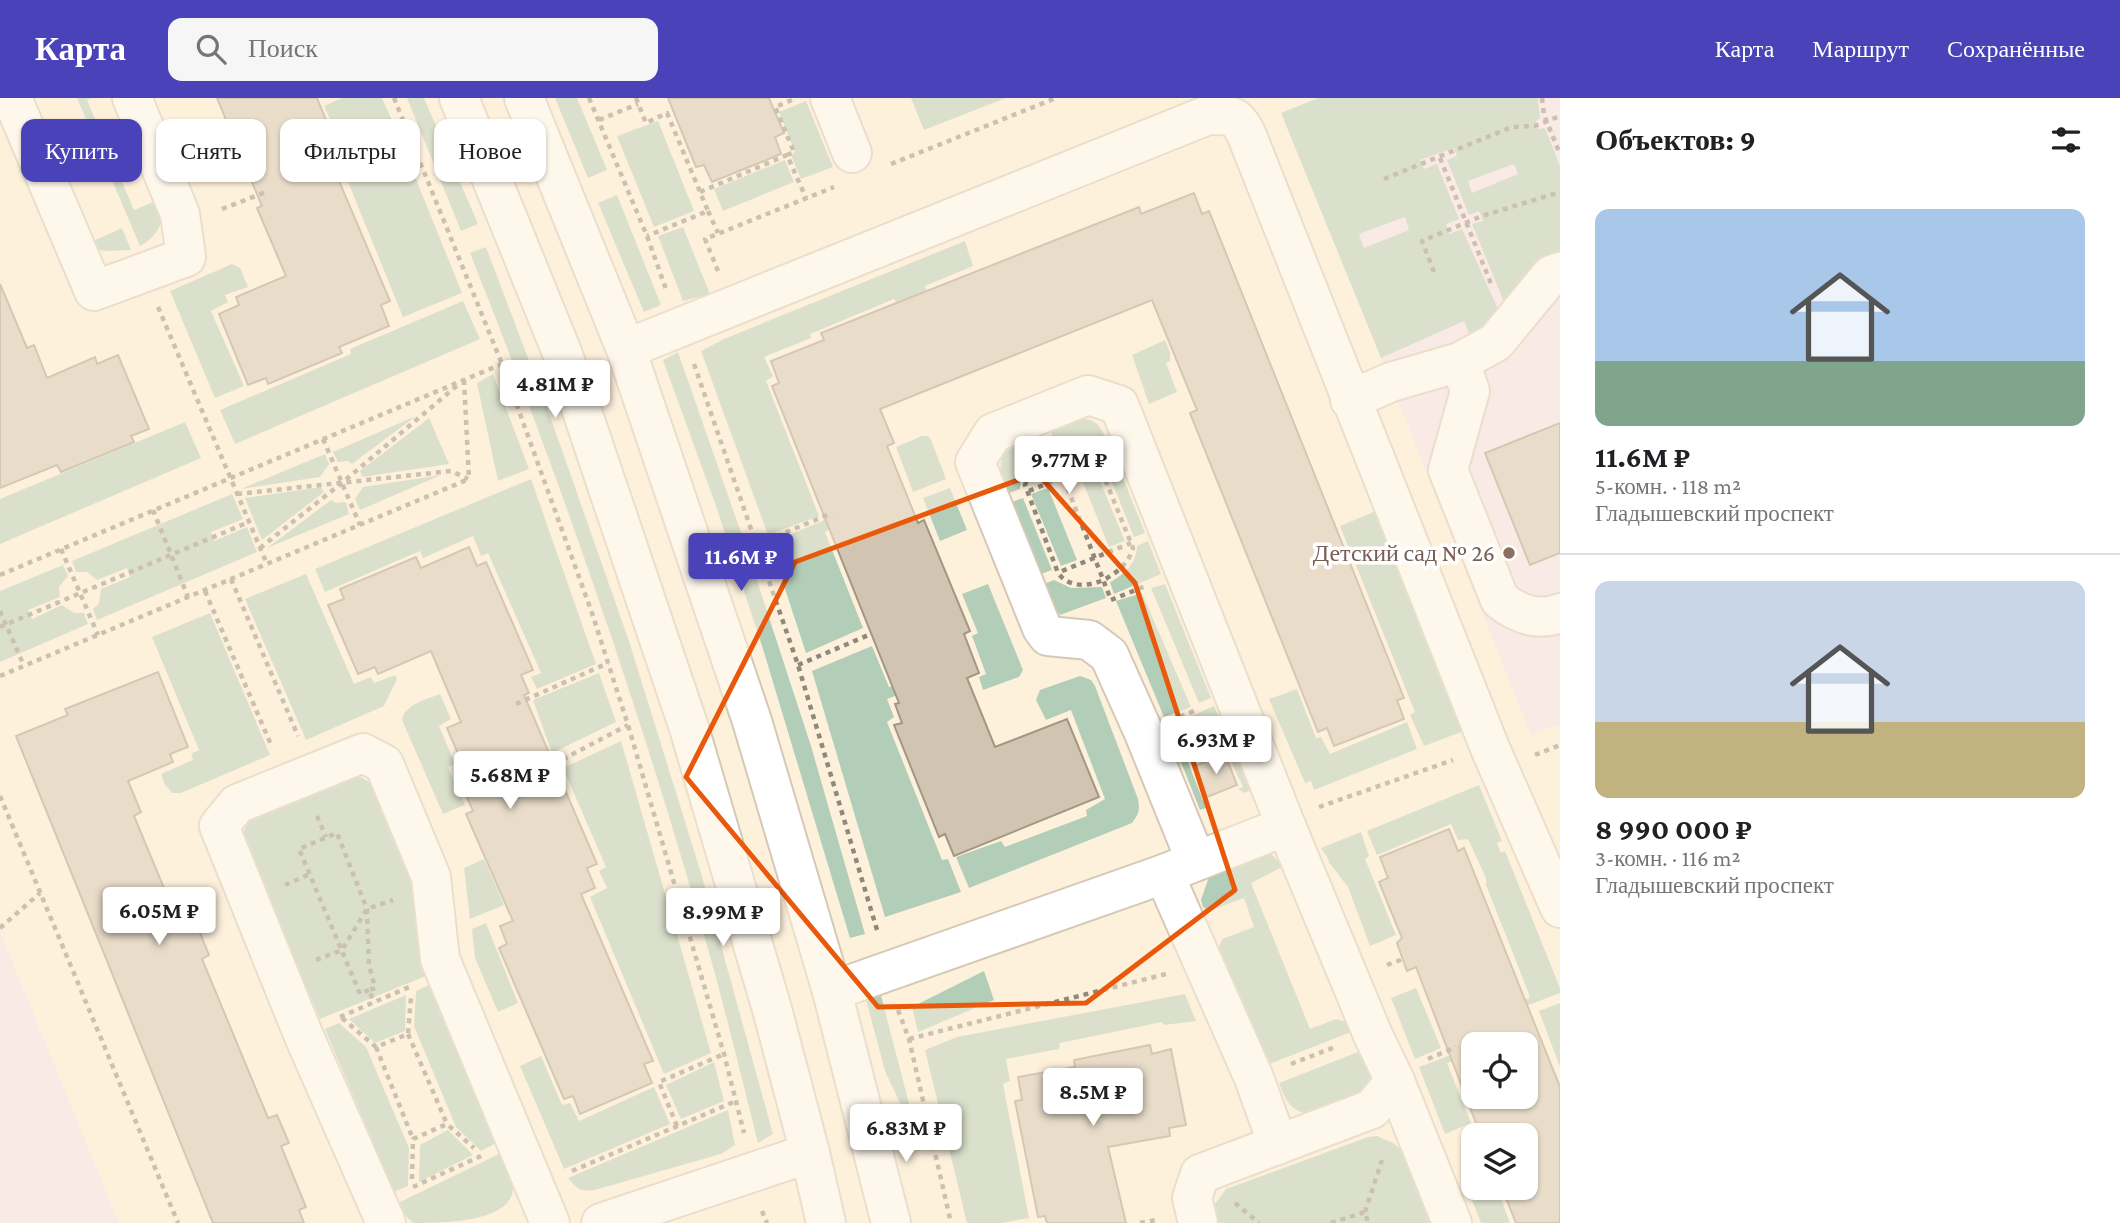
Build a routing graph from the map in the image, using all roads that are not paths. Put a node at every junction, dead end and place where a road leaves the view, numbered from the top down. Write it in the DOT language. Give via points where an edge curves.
graph roads {
  1 [pos="12,98"];
  2 [pos="132,98"];
  3 [pos="459,98"];
  4 [pos="524,98"];
  5 [pos="830,98"];
  6 [pos="852,153"];
  7 [pos="1560,272"];
  8 [pos="626,349"];
  9 [pos="1460,362"];
  10 [pos="1350,400"];
  11 [pos="1560,613"];
  12 [pos="1286,826"];
  13 [pos="1180,868"];
  14 [pos="1560,908"];
  15 [pos="832,991"];
  16 [pos="1406,1072"];
  17 [pos="1278,1145"];
  18 [pos="810,1153"];
  19 [pos="382,1213"];
  20 [pos="551,1223"];
  21 [pos="601,1223"];
  22 [pos="826,1223"];
  23 [pos="891,1223"];
  24 [pos="1198,1223"];
  25 [pos="1452,1223"];
  1 -- 2 [label="street" via="94,291 186,257 180,214"];
  3 -- 18 [label="street" via="571,379 690,728"];
  4 -- 8 [label="street"];
  5 -- 6 [label="street"];
  7 -- 9 [label="street" via="1551,275 1496,342"];
  8 -- 10 [label="street" via="1208,115 1223,115 1241,123 1247,136"];
  8 -- 15 [label="street" via="752,721"];
  9 -- 10 [label="street" via="1391,382"];
  9 -- 11 [label="street" via="1471,391 1448,470 1500,600 1514,611 1536,618"];
  10 -- 14 [label="street" via="1490,748"];
  12 -- 13 [label="street"];
  12 -- 13 [label="street" via="1119,405 1088,395 1045,432 993,433 975,462 1042,580 1042,628 1048,636 1089,640 1109,655 1144,733"];
  12 -- 16 [label="street" via="1372,1033"];
  13 -- 15 [label="street"];
  13 -- 17 [label="street"];
  15 -- 23 [label="street"];
  16 -- 17 [label="street" via="1372,1110"];
  16 -- 25 [label="street"];
  17 -- 24 [label="street" via="1200,1174 1192,1198"];
  18 -- 21 [label="street"];
  18 -- 22 [label="street"];
  19 -- 20 [label="street" via="219,826 237,804 363,753 384,764 431,877 440,959"];
}
